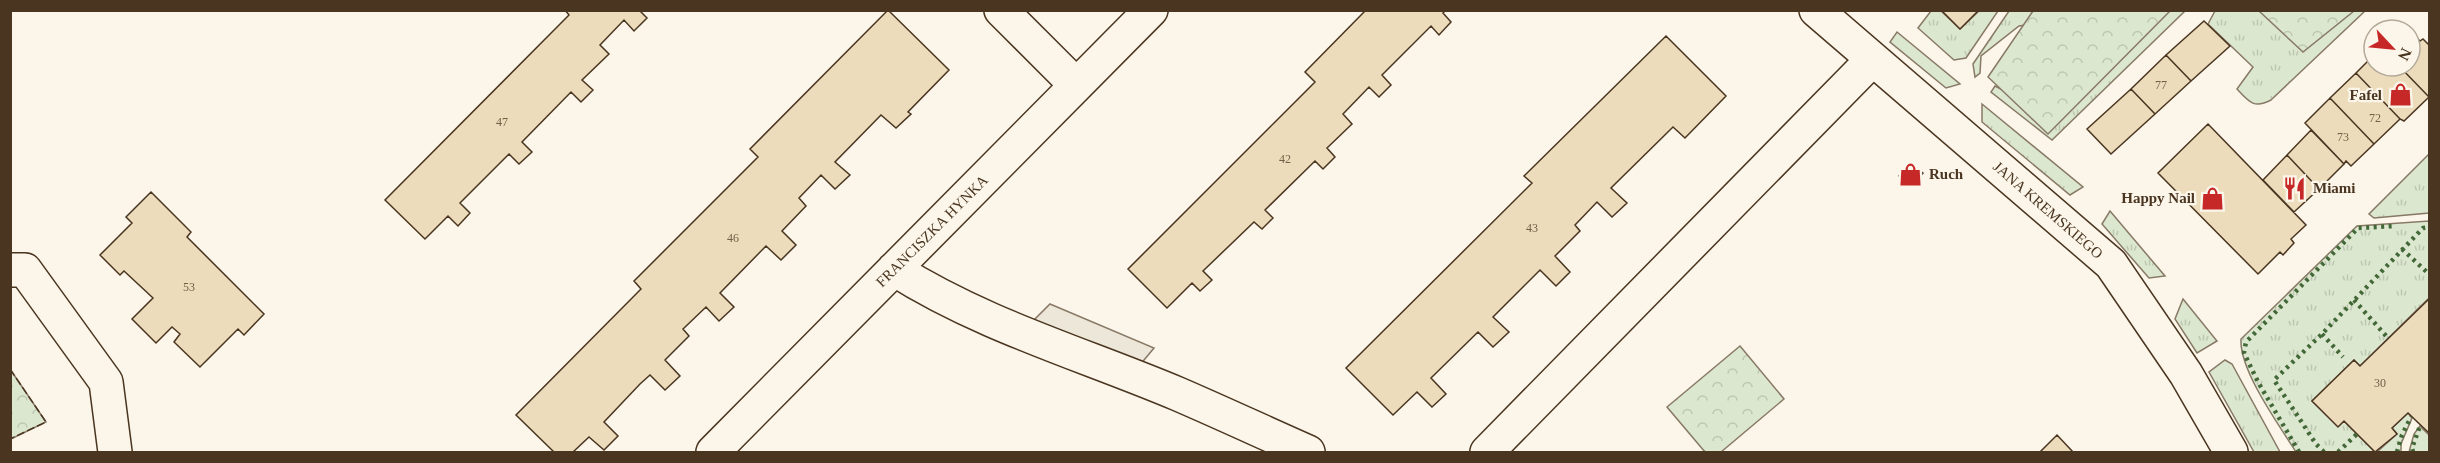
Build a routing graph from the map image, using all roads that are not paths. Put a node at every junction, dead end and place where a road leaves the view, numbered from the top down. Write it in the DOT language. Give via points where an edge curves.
graph roads {
  1 [pos="1001,10"];
  2 [pos="1151,10"];
  3 [pos="1816,10"];
  4 [pos="1873,59"];
  5 [pos="1076,85"];
  6 [pos="894,269"];
  7 [pos="10,270"];
  8 [pos="115,453"];
  9 [pos="713,453"];
  10 [pos="1308,453"];
  11 [pos="1488,453"];
  12 [pos="2231,453"];
  1 -- 5 [label="street"];
  2 -- 5 [label="street, FRANCISZKA HYNKA"];
  3 -- 4 [label="street, JANA KREMSKIEGO"];
  4 -- 11 [label="street"];
  4 -- 12 [label="street, JANA KREMSKIEGO" via="2111,264 2186,374"];
  5 -- 6 [label="street, FRANCISZKA HYNKA"];
  6 -- 9 [label="street, FRANCISZKA HYNKA"];
  6 -- 10 [label="street" via="940,298 1178,394"];
  7 -- 8 [label="street" via="25,270 106,382"];
}
